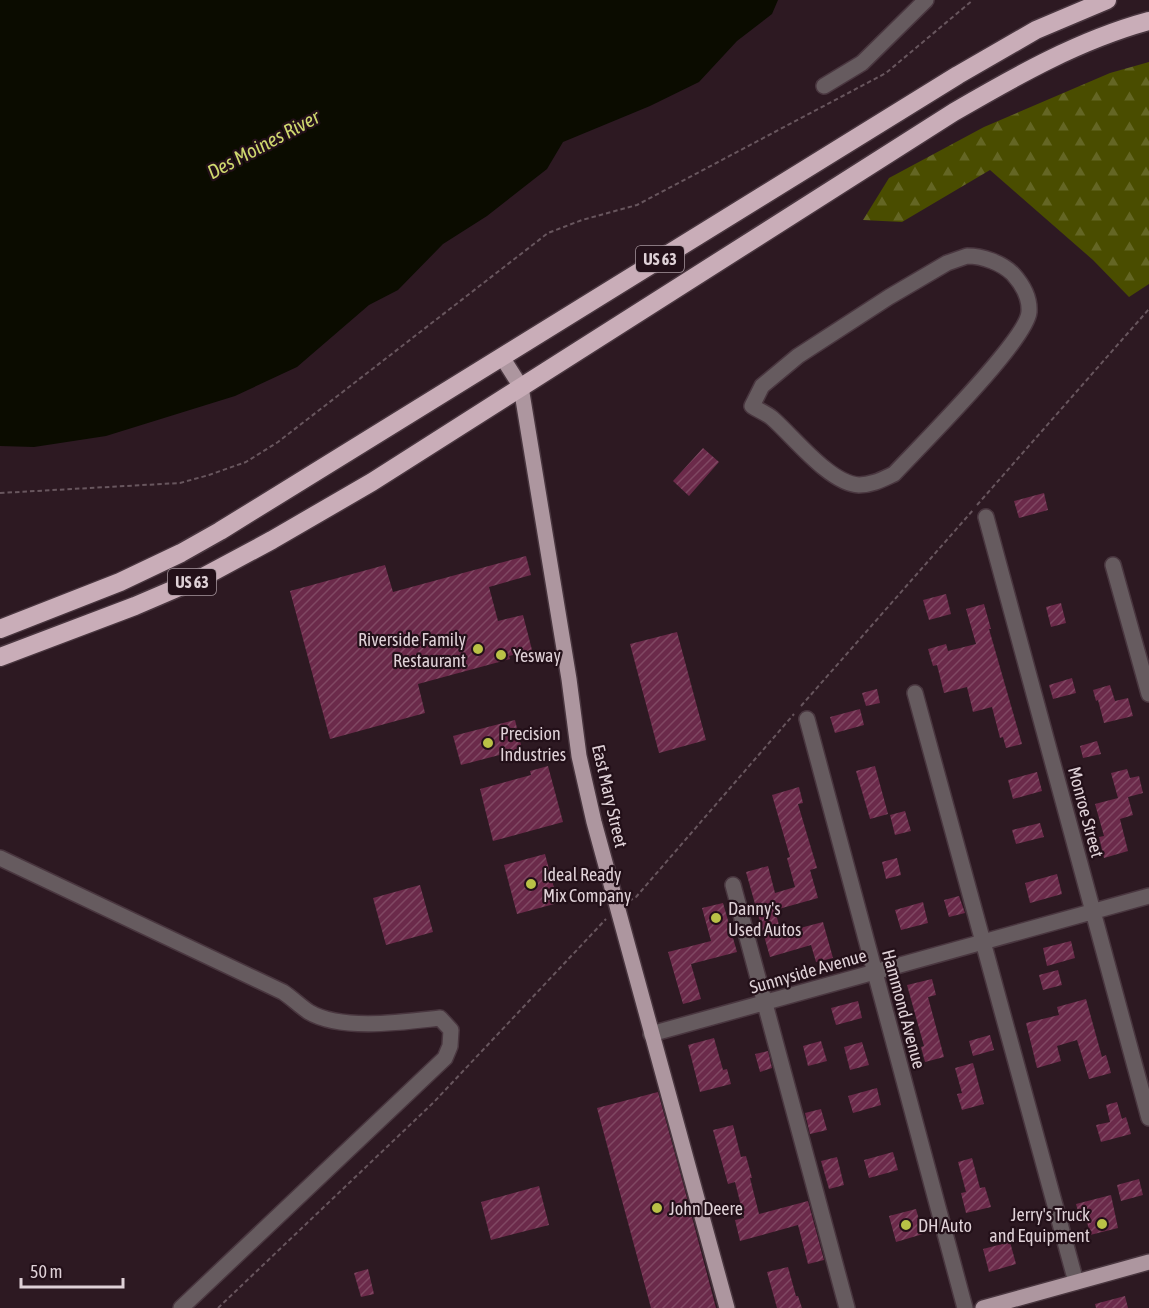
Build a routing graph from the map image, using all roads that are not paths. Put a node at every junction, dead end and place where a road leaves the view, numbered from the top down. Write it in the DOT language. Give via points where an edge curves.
graph roads {
  1 [pos="926,0"];
  2 [pos="1107,0"];
  3 [pos="1149,21"];
  4 [pos="824,86"];
  5 [pos="502,357"];
  6 [pos="762,386"];
  7 [pos="521,387"];
  8 [pos="986,517"];
  9 [pos="1113,565"];
  10 [pos="0,629"];
  11 [pos="0,657"];
  12 [pos="915,693"];
  13 [pos="1149,694"];
  14 [pos="807,719"];
  15 [pos="0,858"];
  16 [pos="733,885"];
  17 [pos="1149,896"];
  18 [pos="1093,912"];
  19 [pos="983,942"];
  20 [pos="874,972"];
  21 [pos="765,1003"];
  22 [pos="651,1034"];
  23 [pos="1149,1118"];
  24 [pos="1149,1262"];
  25 [pos="1076,1282"];
  26 [pos="182,1308"];
  27 [pos="727,1308"];
  28 [pos="847,1308"];
  29 [pos="965,1308"];
  30 [pos="983,1308"];
  1 -- 4 [label="street" via="862,63"];
  2 -- 5 [label="highway, US 63" via="1036,30 958,75"];
  3 -- 7 [label="highway, US 63" via="1032,67 964,106"];
  5 -- 7 [label="main road, East Mary Street"];
  5 -- 10 [label="highway, US 63" via="181,553 120,582"];
  6 -- 6 [label="street" via="752,406 770,416 812,458 840,479 857,485 872,484 894,474 1008,350 1029,312 1021,282 1009,270 977,256 948,263 798,356"];
  7 -- 11 [label="highway, US 63" via="372,482 205,576"];
  7 -- 22 [label="main road, East Mary Street" via="579,756"];
  8 -- 18 [label="street, Monroe Street"];
  9 -- 13 [label="street"];
  12 -- 19 [label="street"];
  14 -- 20 [label="street, Hammond Avenue"];
  15 -- 26 [label="street" via="283,992 310,1012 338,1021 396,1023 440,1018 451,1030 445,1058"];
  16 -- 21 [label="street"];
  17 -- 18 [label="street, Sunnyside Avenue"];
  18 -- 19 [label="street, Sunnyside Avenue"];
  18 -- 23 [label="street, Monroe Street"];
  19 -- 20 [label="street, Sunnyside Avenue"];
  19 -- 25 [label="street"];
  20 -- 21 [label="street, Sunnyside Avenue"];
  20 -- 29 [label="street, Hammond Avenue"];
  21 -- 22 [label="street, Sunnyside Avenue"];
  21 -- 28 [label="street"];
  22 -- 27 [label="main road, East Mary Street"];
  24 -- 25 [label="main road"];
  25 -- 30 [label="main road"];
}
